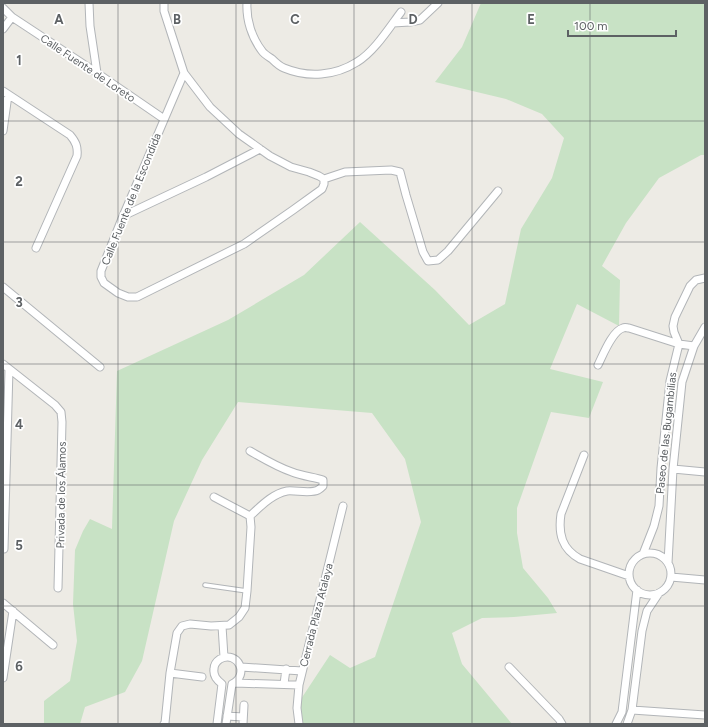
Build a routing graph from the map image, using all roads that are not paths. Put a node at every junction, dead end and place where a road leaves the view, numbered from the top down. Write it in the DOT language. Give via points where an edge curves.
graph roads {
  1 [pos="89,3"];
  2 [pos="164,3"];
  3 [pos="247,3"];
  4 [pos="438,3"];
  5 [pos="3,5"];
  6 [pos="401,12"];
  7 [pos="12,17"];
  8 [pos="393,23"];
  9 [pos="3,29"];
  10 [pos="97,73"];
  11 [pos="184,73"];
  12 [pos="6,93"];
  13 [pos="164,119"];
  14 [pos="3,131"];
  15 [pos="260,149"];
  16 [pos="324,179"];
  17 [pos="498,191"];
  18 [pos="123,216"];
  19 [pos="36,248"];
  20 [pos="705,278"];
  21 [pos="3,287"];
  22 [pos="705,327"];
  23 [pos="679,344"];
  24 [pos="694,346"];
  25 [pos="598,364"];
  26 [pos="6,366"];
  27 [pos="100,367"];
  28 [pos="250,451"];
  29 [pos="584,454"];
  30 [pos="674,469"];
  31 [pos="705,472"];
  32 [pos="214,497"];
  33 [pos="344,506"];
  34 [pos="250,516"];
  35 [pos="4,549"];
  36 [pos="643,554"];
  37 [pos="668,563"];
  38 [pos="629,576"];
  39 [pos="670,577"];
  40 [pos="705,580"];
  41 [pos="205,585"];
  42 [pos="58,588"];
  43 [pos="637,590"];
  44 [pos="247,592"];
  45 [pos="659,593"];
  46 [pos="3,603"];
  47 [pos="13,611"];
  48 [pos="222,626"];
  49 [pos="52,645"];
  50 [pos="224,657"];
  51 [pos="241,667"];
  52 [pos="509,667"];
  53 [pos="286,670"];
  54 [pos="302,671"];
  55 [pos="170,673"];
  56 [pos="202,676"];
  57 [pos="3,678"];
  58 [pos="235,683"];
  59 [pos="284,684"];
  60 [pos="299,685"];
  61 [pos="244,705"];
  62 [pos="632,710"];
  63 [pos="705,715"];
  64 [pos="227,716"];
  65 [pos="243,720"];
  66 [pos="164,724"];
  67 [pos="217,724"];
  68 [pos="226,724"];
  69 [pos="299,724"];
  70 [pos="562,724"];
  71 [pos="616,724"];
  72 [pos="627,724"];
  1 -- 10 [label="street"];
  2 -- 11 [label="street" via="164,11"];
  3 -- 8 [label="street" via="246,12 251,32 262,52 283,68 301,74 321,75 340,71 358,62 370,53"];
  4 -- 8 [label="street" via="420,20"];
  5 -- 7 [label="street, Calle Fuente de Loreto"];
  6 -- 8 [label="street"];
  7 -- 9 [label="street"];
  7 -- 10 [label="street, Calle Fuente de Loreto"];
  10 -- 13 [label="street, Calle Fuente de Loreto"];
  11 -- 13 [label="street, Calle Fuente de la Escondida"];
  11 -- 15 [label="street" via="210,107 239,134"];
  12 -- 14 [label="street"];
  12 -- 19 [label="street" via="70,135 78,148 77,156"];
  13 -- 18 [label="street, Calle Fuente de la Escondida"];
  15 -- 16 [label="street" via="291,167"];
  15 -- 18 [label="street"];
  16 -- 17 [label="street" via="345,172 400,172 423,252 428,261 438,260 448,251"];
  16 -- 18 [label="street, Calle Fuente de la Escondida" via="322,189 244,244 137,297 118,294 104,283 102,277"];
  20 -- 23 [label="street" via="696,280 690,286 675,317 673,326"];
  21 -- 27 [label="street"];
  22 -- 24 [label="street, Paseo de las Bugambilias"];
  23 -- 24 [label="street"];
  23 -- 25 [label="street" via="623,328 613,335"];
  23 -- 36 [label="street, Paseo de las Bugambilias" via="670,381 659,506"];
  24 -- 30 [label="street, Paseo de las Bugambilias" via="682,382"];
  26 -- 35 [label="street"];
  26 -- 42 [label="street, Privada de los Álamos" via="55,404 61,412"];
  28 -- 34 [label="street" via="294,473 323,480 323,486 318,490 287,491 273,496"];
  29 -- 38 [label="street" via="561,514 562,541 573,555 580,559"];
  30 -- 31 [label="street"];
  30 -- 37 [label="street, Paseo de las Bugambilias"];
  32 -- 34 [label="street"];
  33 -- 54 [label="street, Cerrada Plaza Atalaya"];
  34 -- 44 [label="street"];
  36 -- 37 [label="street" via="657,554"];
  36 -- 38 [label="street" via="632,562"];
  37 -- 39 [label="street"];
  38 -- 43 [label="street"];
  39 -- 40 [label="street"];
  39 -- 45 [label="street" via="668,584"];
  41 -- 44 [label="lane"];
  43 -- 45 [label="street" via="648,594"];
  43 -- 71 [label="street" via="622,712"];
  44 -- 48 [label="street" via="245,608 239,617 229,625"];
  45 -- 62 [label="street" via="647,611 642,631"];
  46 -- 47 [label="street"];
  47 -- 49 [label="street"];
  47 -- 57 [label="street"];
  48 -- 50 [label="street"];
  48 -- 55 [label="street" via="182,626 177,633"];
  50 -- 51 [label="street" via="238,661"];
  50 -- 67 [label="street" via="214,666 216,680 222,684"];
  51 -- 53 [label="street"];
  51 -- 58 [label="street" via="241,676"];
  52 -- 70 [label="street"];
  53 -- 54 [label="street"];
  53 -- 59 [label="street"];
  54 -- 60 [label="street, Cerrada Plaza Atalaya"];
  55 -- 56 [label="street"];
  55 -- 66 [label="street"];
  58 -- 59 [label="street"];
  58 -- 64 [label="street" via="232,684"];
  59 -- 60 [label="street"];
  60 -- 69 [label="street, Cerrada Plaza Atalaya"];
  61 -- 65 [label="street"];
  62 -- 63 [label="street"];
  62 -- 72 [label="street"];
  64 -- 65 [label="street"];
  64 -- 68 [label="street"];
}
